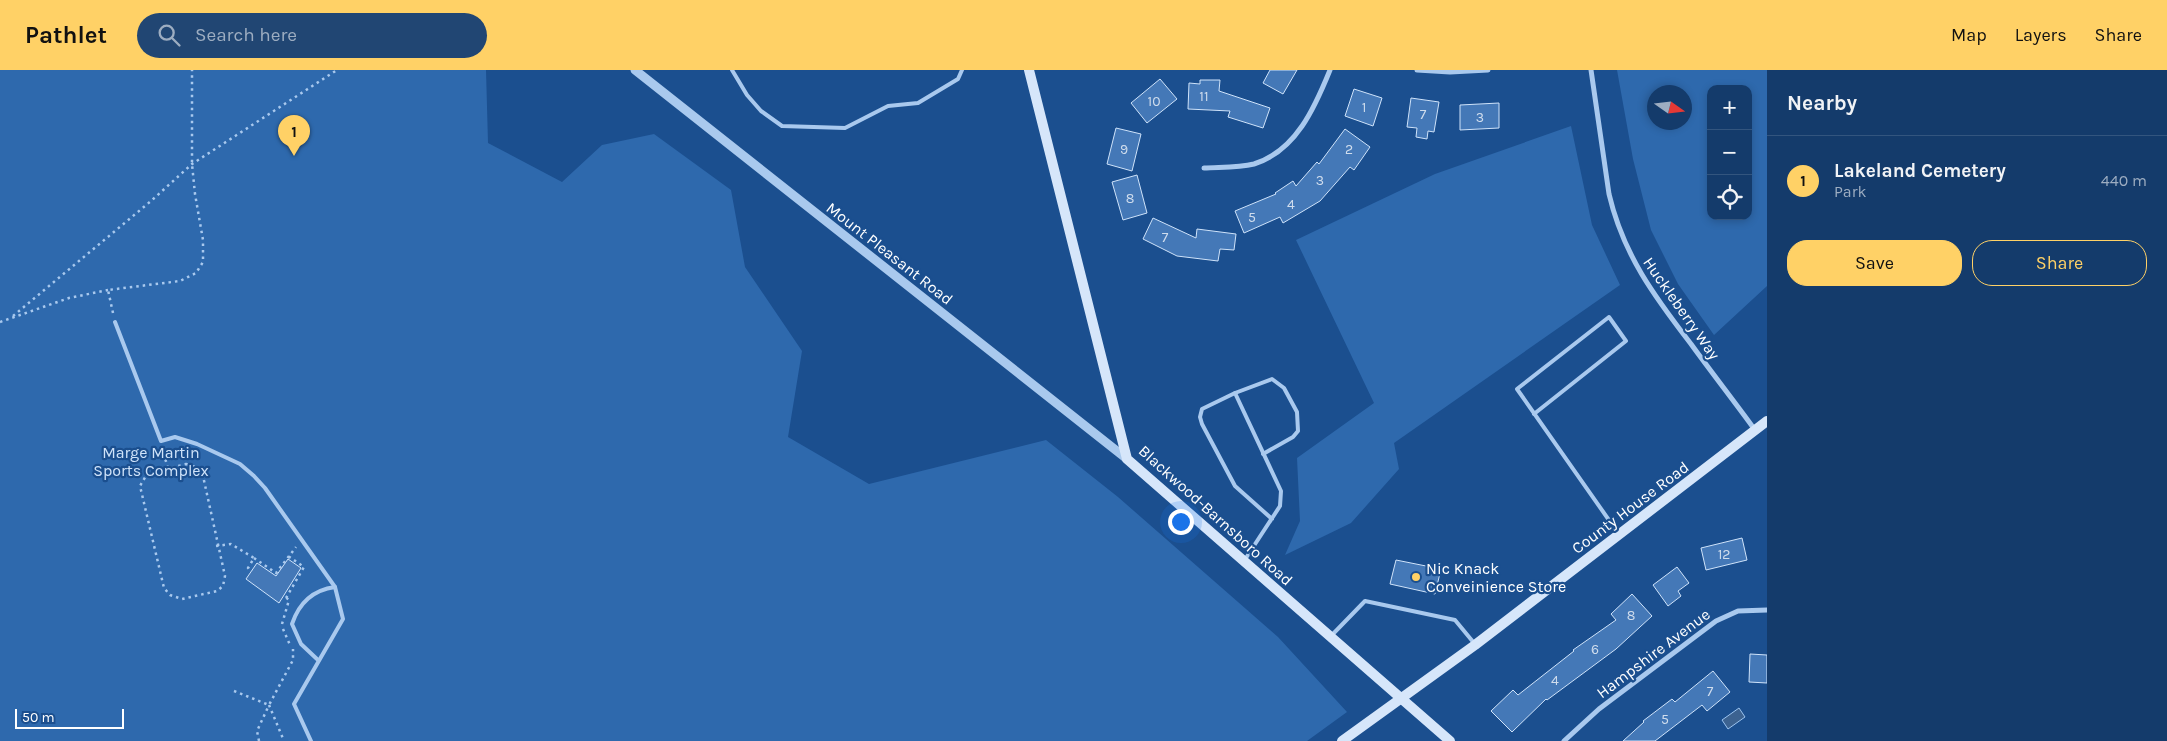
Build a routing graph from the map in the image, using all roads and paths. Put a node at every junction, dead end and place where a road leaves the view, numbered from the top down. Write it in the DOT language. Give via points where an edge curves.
graph roads {
  1 [pos="192,70"];
  2 [pos="337,70"];
  3 [pos="635,70"];
  4 [pos="732,70"];
  5 [pos="962,70"];
  6 [pos="1029,70"];
  7 [pos="1330,70"];
  8 [pos="1417,70"];
  9 [pos="1488,70"];
  10 [pos="1591,70"];
  11 [pos="192,164"];
  12 [pos="1204,168"];
  13 [pos="108,290"];
  14 [pos="13,316"];
  15 [pos="0,322"];
  16 [pos="115,322"];
  17 [pos="1235,394"];
  18 [pos="1534,414"];
  19 [pos="1767,421"];
  20 [pos="1756,430"];
  21 [pos="187,451"];
  22 [pos="1263,454"];
  23 [pos="1127,459"];
  24 [pos="168,468"];
  25 [pos="1272,519"];
  26 [pos="1619,535"];
  27 [pos="291,539"];
  28 [pos="218,546"];
  29 [pos="288,556"];
  30 [pos="254,558"];
  31 [pos="1244,561"];
  32 [pos="252,571"];
  33 [pos="335,587"];
  34 [pos="1767,610"];
  35 [pos="1330,636"];
  36 [pos="1475,645"];
  37 [pos="318,660"];
  38 [pos="234,691"];
  39 [pos="1400,699"];
  40 [pos="269,705"];
  41 [pos="259,741"];
  42 [pos="284,741"];
  43 [pos="310,741"];
  44 [pos="1342,741"];
  45 [pos="1450,741"];
  46 [pos="1564,741"];
  1 -- 11 [label="path"];
  2 -- 11 [label="path"];
  3 -- 23 [label="street, Mount Pleasant Road"];
  4 -- 5 [label="lane" via="761,111 782,126 845,128 888,106 918,103 958,79"];
  6 -- 23 [label="main road, Blackwood-Barnsboro Road"];
  7 -- 12 [label="street" via="1306,121 1281,149 1254,164"];
  8 -- 9 [label="street"];
  10 -- 20 [label="street, Huckleberry Way" via="1609,194 1633,261 1664,309"];
  11 -- 13 [label="path" via="203,240 200,269 180,281"];
  11 -- 14 [label="path"];
  13 -- 14 [label="path" via="69,298"];
  13 -- 16 [label="path"];
  14 -- 15 [label="path"];
  16 -- 33 [label="lane" via="161,441 175,437 240,464 265,488"];
  17 -- 22 [label="lane"];
  17 -- 22 [label="lane" via="1272,379 1284,388 1297,412 1298,431"];
  17 -- 25 [label="lane" via="1202,409 1202,424 1235,486"];
  18 -- 18 [label="lane" via="1626,341 1609,317 1517,389"];
  18 -- 26 [label="lane"];
  19 -- 20 [label="main road, County House Road"];
  20 -- 26 [label="main road, County House Road"];
  21 -- 24 [label="path" via="164,455"];
  22 -- 25 [label="lane" via="1282,491 1280,506"];
  23 -- 31 [label="main road, Blackwood-Barnsboro Road"];
  24 -- 28 [label="path" via="186,464 200,470 206,484"];
  24 -- 28 [label="path" via="147,474 140,486 167,593 182,599 217,591 223,586 225,569"];
  25 -- 31 [label="lane"];
  26 -- 36 [label="main road, County House Road"];
  27 -- 29 [label="path" via="296,546"];
  28 -- 30 [label="path" via="231,544"];
  29 -- 30 [label="path" via="276,573"];
  29 -- 40 [label="path" via="304,567 285,597 288,600 282,620 294,656"];
  30 -- 32 [label="path" via="248,568"];
  31 -- 35 [label="main road, Blackwood-Barnsboro Road"];
  33 -- 37 [label="lane" via="343,619"];
  33 -- 37 [label="lane" via="320,589 307,600 292,624 301,644"];
  34 -- 46 [label="street, Hampshire Avenue" via="1738,611 1716,621 1599,709"];
  35 -- 36 [label="lane" via="1365,601 1455,620"];
  35 -- 39 [label="main road, Blackwood-Barnsboro Road"];
  36 -- 39 [label="main road, County House Road"];
  37 -- 43 [label="lane" via="294,704"];
  38 -- 40 [label="path"];
  39 -- 44 [label="main road, County House Road"];
  39 -- 45 [label="main road, Blackwood-Barnsboro Road"];
  40 -- 41 [label="path" via="257,731"];
  40 -- 42 [label="path"];
}
